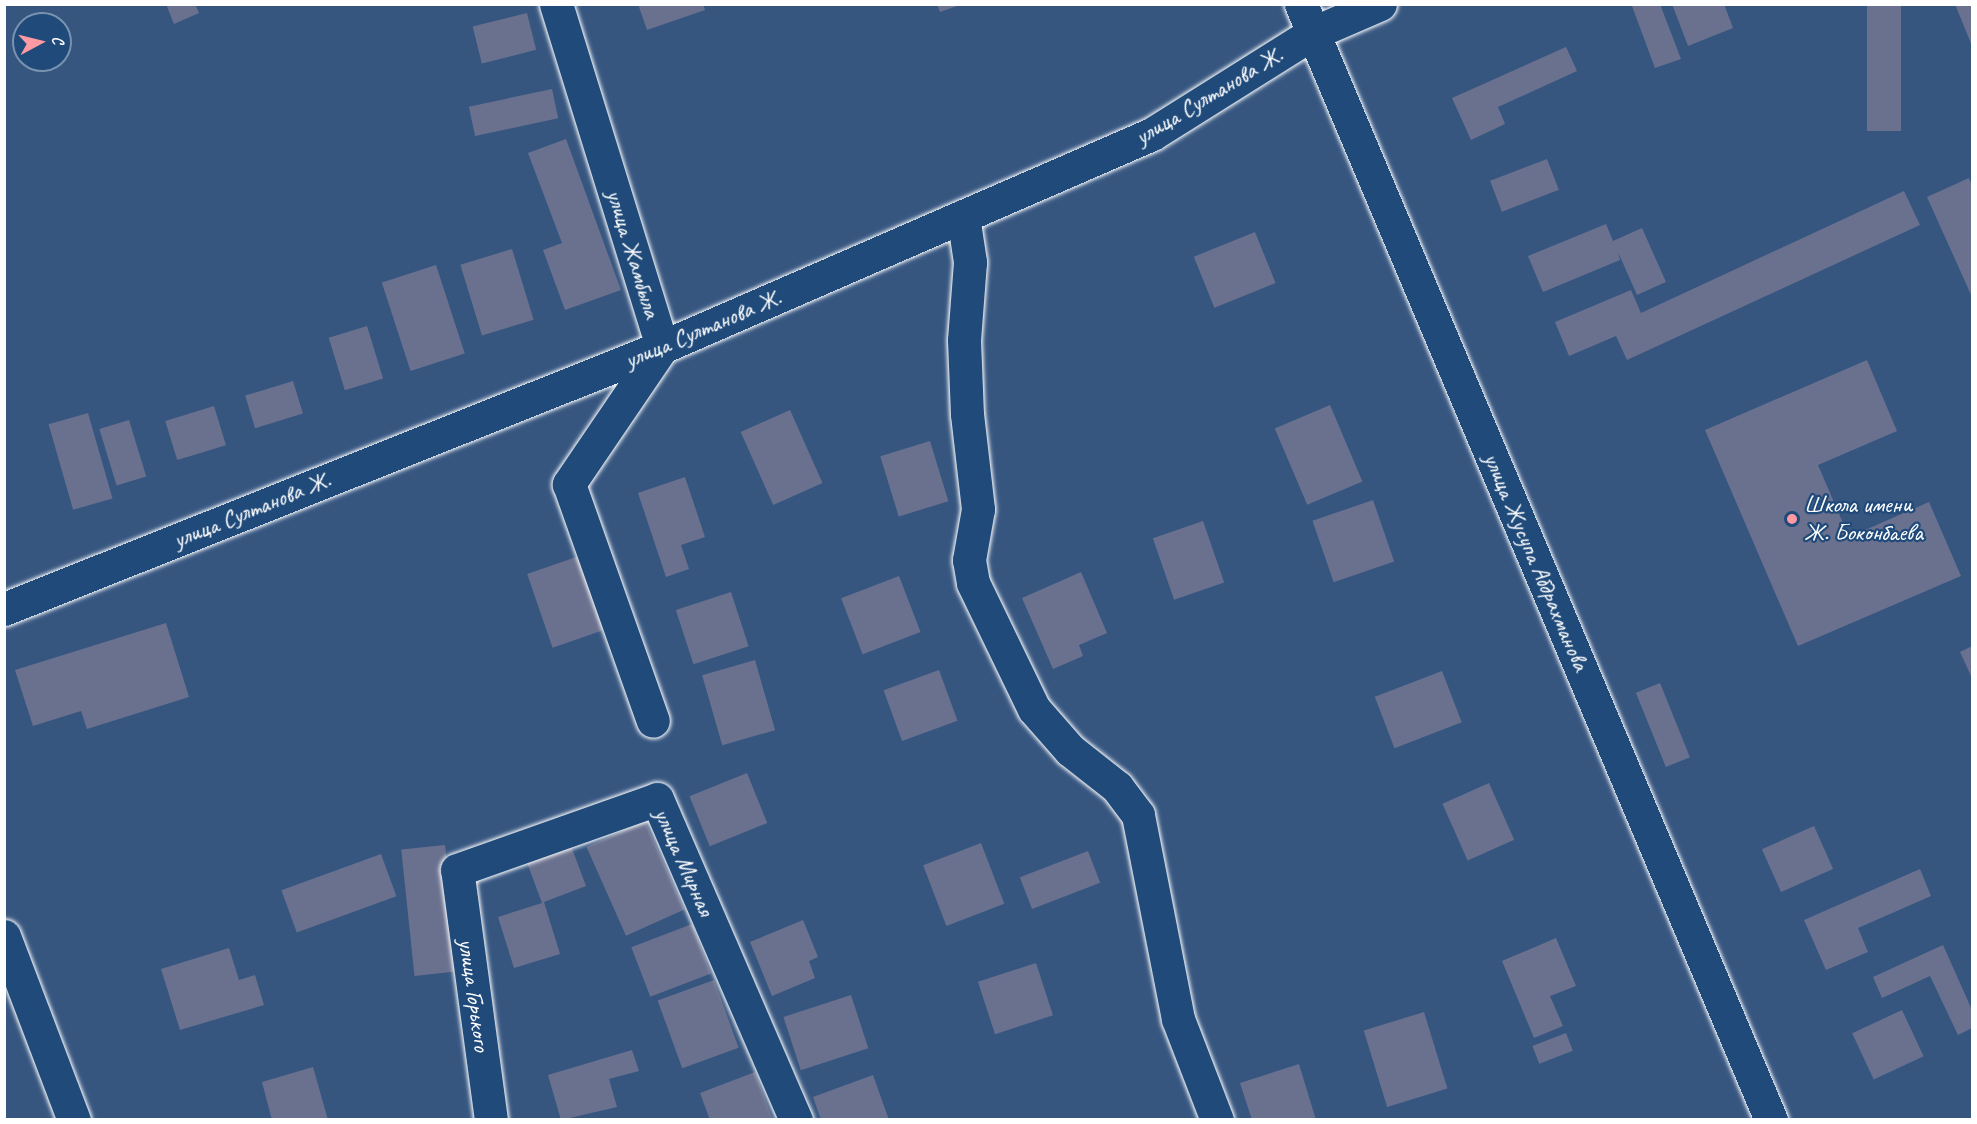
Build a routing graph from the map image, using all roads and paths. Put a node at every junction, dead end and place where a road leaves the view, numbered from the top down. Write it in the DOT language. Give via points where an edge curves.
graph roads {
  1 [pos="556,4"];
  2 [pos="1380,4"];
  3 [pos="1307,19"];
  4 [pos="963,216"];
  5 [pos="662,347"];
  6 [pos="4,609"];
  7 [pos="653,720"];
  8 [pos="457,870"];
  9 [pos="4,936"];
  10 [pos="74,1119"];
  11 [pos="491,1119"];
  12 [pos="796,1119"];
  13 [pos="1217,1119"];
  14 [pos="1771,1119"];
  1 -- 5 [label="main road, улица Жамбыла"];
  2 -- 3 [label="main road, улица Султанова Ж."];
  3 -- 4 [label="main road, улица Султанова Ж." via="1152,134"];
  3 -- 14 [label="main road, улица Жусупа Абдрахманова"];
  4 -- 5 [label="main road, улица Султанова Ж."];
  4 -- 13 [label="main road" via="970,262 964,340 967,414 978,510 969,560 973,583 1034,709 1070,750 1117,787 1138,815 1178,1018"];
  5 -- 6 [label="main road, улица Султанова Ж."];
  5 -- 7 [label="main road, улица Жамбыла" via="569,484"];
  8 -- 11 [label="main road, улица Горького"];
  8 -- 12 [label="main road, улица Мирная" via="657,799"];
  9 -- 10 [label="main road"];
}
